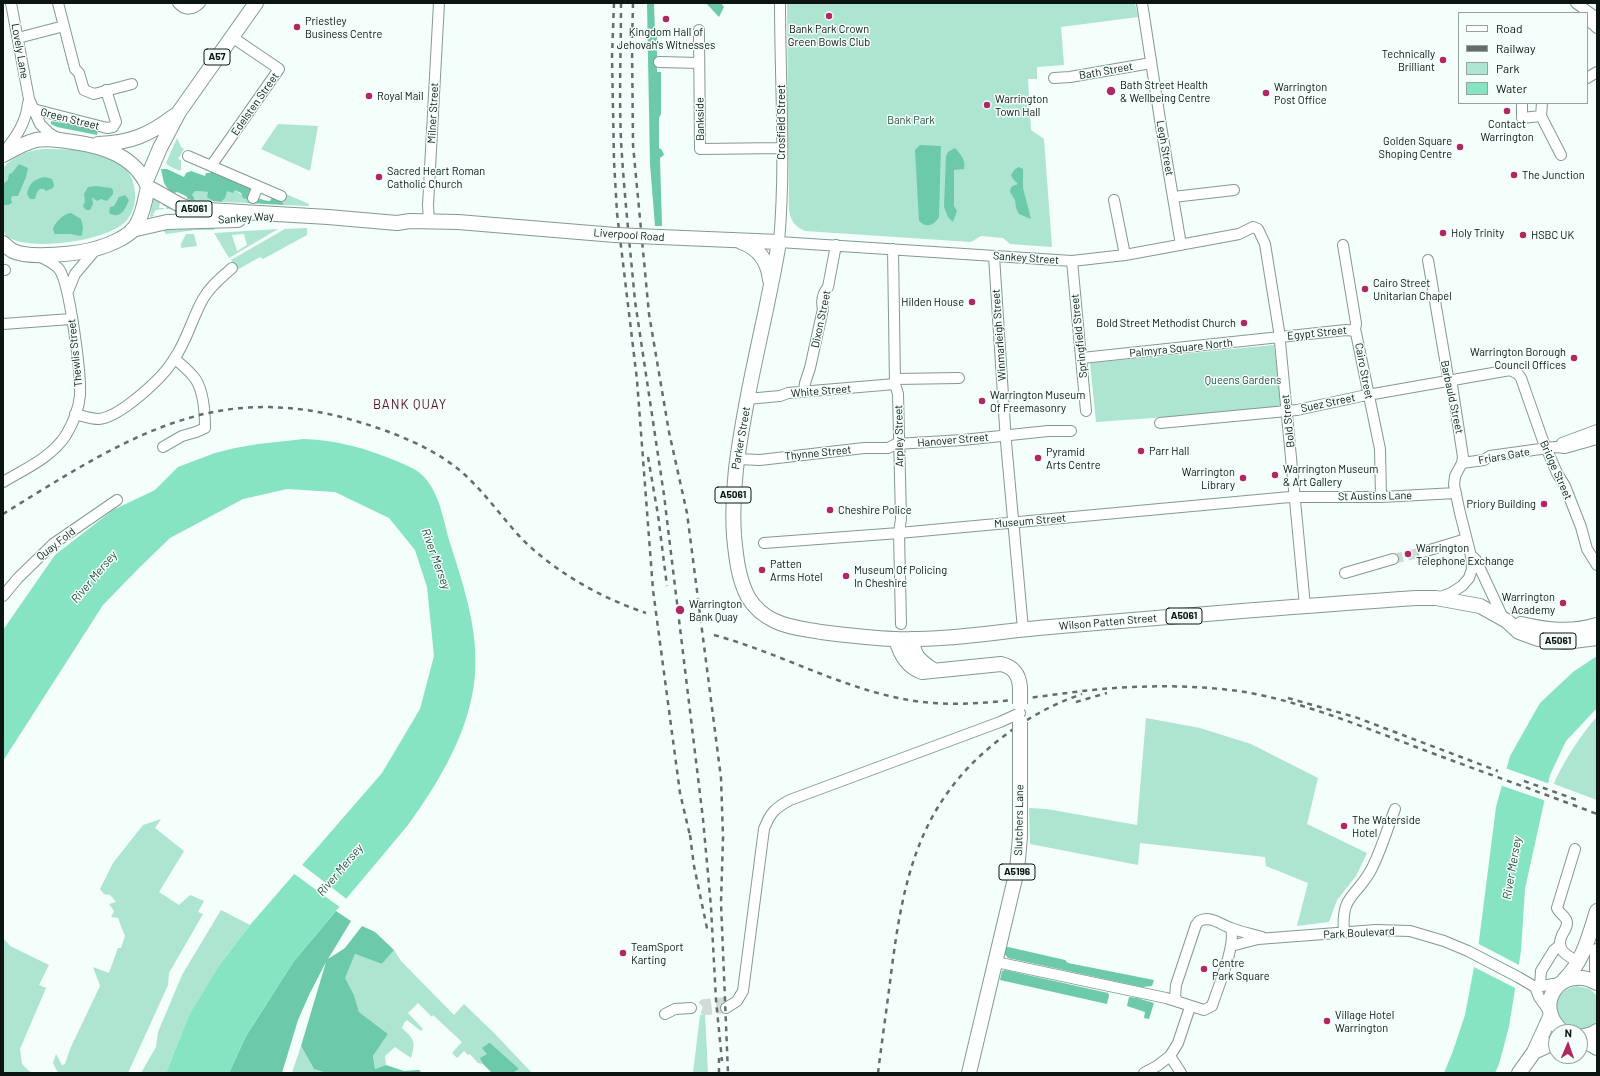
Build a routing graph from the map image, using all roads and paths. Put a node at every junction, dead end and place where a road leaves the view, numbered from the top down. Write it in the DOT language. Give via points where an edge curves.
graph roads {
  1 [pos="11,3"];
  2 [pos="58,3"];
  3 [pos="178,3"];
  4 [pos="200,3"];
  5 [pos="256,3"];
  6 [pos="439,3"];
  7 [pos="780,3"];
  8 [pos="1142,3"];
  9 [pos="1576,3"];
  10 [pos="1597,18"];
  11 [pos="1588,20"];
  12 [pos="64,26"];
  13 [pos="1597,28"];
  14 [pos="699,30"];
  15 [pos="232,37"];
  16 [pos="18,38"];
  17 [pos="659,62"];
  18 [pos="699,62"];
  19 [pos="1151,63"];
  20 [pos="1597,72"];
  21 [pos="1059,76"];
  22 [pos="1588,77"];
  23 [pos="132,84"];
  24 [pos="106,90"];
  25 [pos="1522,104"];
  26 [pos="1542,104"];
  27 [pos="30,109"];
  28 [pos="179,112"];
  29 [pos="1541,116"];
  30 [pos="61,140"];
  31 [pos="92,144"];
  32 [pos="782,148"];
  33 [pos="3,154"];
  34 [pos="1561,155"];
  35 [pos="188,156"];
  36 [pos="211,166"];
  37 [pos="147,184"];
  38 [pos="258,186"];
  39 [pos="1234,190"];
  40 [pos="281,196"];
  41 [pos="1173,197"];
  42 [pos="253,198"];
  43 [pos="1114,200"];
  44 [pos="289,215"];
  45 [pos="322,217"];
  46 [pos="429,222"];
  47 [pos="397,223"];
  48 [pos="480,224"];
  49 [pos="132,230"];
  50 [pos="1264,238"];
  51 [pos="731,240"];
  52 [pos="779,242"];
  53 [pos="1181,244"];
  54 [pos="836,245"];
  55 [pos="1343,245"];
  56 [pos="98,248"];
  57 [pos="6,249"];
  58 [pos="893,249"];
  59 [pos="37,255"];
  60 [pos="1125,255"];
  61 [pos="994,256"];
  62 [pos="1428,260"];
  63 [pos="1072,261"];
  64 [pos="232,268"];
  65 [pos="770,284"];
  66 [pos="68,291"];
  67 [pos="71,320"];
  68 [pos="3,324"];
  69 [pos="1355,331"];
  70 [pos="1279,337"];
  71 [pos="1082,358"];
  72 [pos="175,359"];
  73 [pos="1518,374"];
  74 [pos="959,378"];
  75 [pos="895,381"];
  76 [pos="1450,381"];
  77 [pos="804,392"];
  78 [pos="1369,396"];
  79 [pos="747,399"];
  80 [pos="1086,411"];
  81 [pos="1287,412"];
  82 [pos="75,414"];
  83 [pos="1160,423"];
  84 [pos="1597,430"];
  85 [pos="1071,431"];
  86 [pos="1006,436"];
  87 [pos="1597,440"];
  88 [pos="899,444"];
  89 [pos="163,447"];
  90 [pos="1551,448"];
  91 [pos="737,459"];
  92 [pos="1462,463"];
  93 [pos="3,482"];
  94 [pos="1456,493"];
  95 [pos="1295,497"];
  96 [pos="1381,498"];
  97 [pos="117,500"];
  98 [pos="1014,522"];
  99 [pos="899,533"];
  100 [pos="1466,540"];
  101 [pos="764,543"];
  102 [pos="1423,552"];
  103 [pos="1471,556"];
  104 [pos="1392,559"];
  105 [pos="1597,565"];
  106 [pos="1345,573"];
  107 [pos="3,596"];
  108 [pos="1436,598"];
  109 [pos="1306,606"];
  110 [pos="1506,620"];
  111 [pos="777,622"];
  112 [pos="901,624"];
  113 [pos="1597,625"];
  114 [pos="1023,629"];
  115 [pos="1597,638"];
  116 [pos="896,639"];
  117 [pos="912,639"];
  118 [pos="933,670"];
  119 [pos="1020,713"];
  120 [pos="1395,809"];
  121 [pos="1575,849"];
  122 [pos="1597,911"];
  123 [pos="1231,928"];
  124 [pos="1344,933"];
  125 [pos="1268,938"];
  126 [pos="1560,945"];
  127 [pos="1231,946"];
  128 [pos="1597,951"];
  129 [pos="996,962"];
  130 [pos="1579,962"];
  131 [pos="1597,970"];
  132 [pos="1562,982"];
  133 [pos="1597,983"];
  134 [pos="1176,985"];
  135 [pos="1534,985"];
  136 [pos="1146,994"];
  137 [pos="1178,1002"];
  138 [pos="728,1005"];
  139 [pos="1190,1007"];
  140 [pos="690,1008"];
  141 [pos="665,1014"];
  142 [pos="1550,1014"];
  143 [pos="1555,1024"];
  144 [pos="1597,1030"];
  145 [pos="1588,1035"];
  146 [pos="1588,1042"];
  147 [pos="1548,1046"];
  148 [pos="1597,1048"];
  149 [pos="1534,1052"];
  150 [pos="1170,1056"];
  151 [pos="969,1073"];
  152 [pos="1144,1073"];
  153 [pos="1181,1073"];
  154 [pos="1518,1073"];
  1 -- 16 [label="street, Lovely Lane"];
  2 -- 12 [label="street"];
  3 -- 4 [label="street" via="188,9"];
  5 -- 15 [label="highway, A57"];
  6 -- 46 [label="street, Milner Street"];
  7 -- 32 [label="street, Crosfield Street"];
  8 -- 19 [label="street, Legh Street"];
  9 -- 10 [label="street"];
  11 -- 13 [label="street"];
  12 -- 16 [label="street"];
  12 -- 24 [label="street" via="75,69 84,90 94,94"];
  14 -- 18 [label="street, Bankside"];
  15 -- 28 [label="highway, A57"];
  15 -- 36 [label="street, Edelsten Street" via="279,68"];
  16 -- 27 [label="street, Lovely Lane"];
  17 -- 18 [label="street"];
  18 -- 32 [label="street, Bankside" via="700,149"];
  19 -- 21 [label="street, Bath Street"];
  19 -- 41 [label="street, Legh Street"];
  20 -- 22 [label="street"];
  23 -- 24 [label="street"];
  24 -- 27 [label="street, Green Street" via="116,122 113,127 108,128"];
  25 -- 29 [label="street" via="1522,118"];
  26 -- 29 [label="street"];
  27 -- 30 [label="street, Lovely Lane" via="40,124"];
  27 -- 33 [label="street"];
  28 -- 31 [label="highway, A57" via="155,130 136,139"];
  28 -- 37 [label="highway, A57" via="163,140"];
  29 -- 34 [label="street"];
  30 -- 31 [label="highway, A57"];
  30 -- 33 [label="highway, A57" via="36,140"];
  31 -- 37 [label="highway, A57" via="115,152 128,161"];
  32 -- 52 [label="street, Crosfield Street"];
  35 -- 36 [label="street" via="197,165"];
  36 -- 38 [label="street"];
  37 -- 44 [label="highway, Sankey Way / A5061" via="180,206 191,209"];
  37 -- 49 [label="highway, A57" via="138,220"];
  38 -- 40 [label="street"];
  38 -- 42 [label="street"];
  39 -- 41 [label="street"];
  41 -- 53 [label="street, Legh Street"];
  43 -- 60 [label="street"];
  44 -- 45 [label="highway, Sankey Way / A5061"];
  44 -- 49 [label="highway, Sankey Way / A5061" via="167,222"];
  45 -- 47 [label="highway, Liverpool Road / A5061"];
  46 -- 47 [label="highway, Liverpool Road / A5061"];
  46 -- 48 [label="highway, Liverpool Road / A5061"];
  47 -- 48 [label="highway, Liverpool Road / A5061" via="429,229 458,229"];
  48 -- 51 [label="highway, Liverpool Road / A5061, bridge" via="615,235"];
  49 -- 56 [label="highway, Sankey Way"];
  50 -- 53 [label="street, Sankey Street" via="1258,229 1252,227 1239,234"];
  50 -- 70 [label="street, Bold Street"];
  51 -- 52 [label="highway, Liverpool Road / A5061"];
  51 -- 65 [label="highway" via="742,242 757,250 766,262"];
  52 -- 54 [label="street, Sankey Street"];
  52 -- 65 [label="highway, Parker Street / A5061"];
  53 -- 60 [label="street, Sankey Street"];
  54 -- 58 [label="street, Sankey Street"];
  54 -- 77 [label="street, Dixon Street"];
  55 -- 69 [label="street, Cairo Street" via="1356,323"];
  56 -- 59 [label="highway, Sankey Way"];
  56 -- 66 [label="street, Thewlis Street" via="75,274"];
  57 -- 59 [label="highway, Sankey Way"];
  58 -- 61 [label="street, Sankey Street"];
  58 -- 75 [label="street, Arpley Street"];
  59 -- 66 [label="street, Thewlis Street" via="58,269"];
  60 -- 63 [label="street, Sankey Street"];
  61 -- 63 [label="street, Sankey Street"];
  61 -- 86 [label="street, Winmarleigh Street"];
  62 -- 76 [label="street, Barbauld Street"];
  63 -- 71 [label="street, Springfield Street"];
  64 -- 72 [label="street" via="203,298"];
  65 -- 79 [label="highway, Parker Street / A5061"];
  66 -- 67 [label="street, Thewlis Street"];
  67 -- 68 [label="street"];
  67 -- 82 [label="street, Thewlis Street" via="80,395"];
  69 -- 70 [label="street, Egypt Street"];
  69 -- 78 [label="street, Cairo Street"];
  70 -- 71 [label="street, Palmyra Square North"];
  70 -- 81 [label="street, Bold Street"];
  71 -- 80 [label="street, Springfield Street"];
  72 -- 82 [label="street" via="154,384 109,416 95,419"];
  72 -- 89 [label="street" via="194,377 200,388 205,428 182,436"];
  73 -- 76 [label="street, Suez Street" via="1506,369"];
  73 -- 90 [label="street, Bridge Street"];
  74 -- 75 [label="street, White Street"];
  75 -- 77 [label="street, White Street"];
  75 -- 88 [label="street, Arpley Street" via="898,394"];
  76 -- 78 [label="street, Suez Street"];
  76 -- 92 [label="street, Barbauld Street" via="1462,446"];
  77 -- 79 [label="street, White Street"];
  78 -- 81 [label="street, Suez Street"];
  78 -- 96 [label="street, Cairo Street" via="1381,457"];
  79 -- 91 [label="highway, Parker Street / A5061"];
  81 -- 83 [label="street, Suez Street"];
  81 -- 95 [label="street, Bold Street"];
  82 -- 93 [label="street, Thewlis Street" via="66,435 52,451"];
  84 -- 90 [label="street"];
  85 -- 86 [label="street, Hanover Street"];
  86 -- 88 [label="street, Hanover Street"];
  86 -- 98 [label="street, Winmarleigh Street"];
  87 -- 90 [label="street, Friars Gate" via="1564,448"];
  88 -- 91 [label="street, Thynne Street" via="888,448 864,448 760,460"];
  88 -- 99 [label="street, Arpley Street"];
  90 -- 92 [label="street, Friars Gate" via="1490,456 1484,460"];
  90 -- 105 [label="street, Bridge Street" via="1557,473 1565,486 1587,549"];
  91 -- 111 [label="highway, Parker Street / A5061" via="733,510 739,571 752,602 761,612"];
  92 -- 94 [label="street, Barbauld Street" via="1455,476"];
  94 -- 96 [label="street, St Austins Lane"];
  94 -- 100 [label="street, Barbauld Street"];
  95 -- 96 [label="street, St Austins Lane"];
  95 -- 98 [label="street, Museum Street"];
  95 -- 109 [label="street, Bold Street"];
  97 -- 107 [label="street, Quay Fold" via="53,544"];
  98 -- 99 [label="street, Museum Street"];
  98 -- 114 [label="street, Winmarleigh Street"];
  99 -- 101 [label="street, Museum Street"];
  99 -- 112 [label="street, Arpley Street"];
  100 -- 102 [label="street"];
  100 -- 103 [label="street, Barbauld Street"];
  103 -- 108 [label="street, Barbauld Street" via="1472,569 1466,582 1457,590"];
  103 -- 110 [label="street, Barbauld Street" via="1476,560"];
  104 -- 106 [label="street"];
  108 -- 109 [label="highway, Wilson Patten Street / A5061"];
  108 -- 110 [label="highway, Wilson Patten Street / A5061" via="1480,606"];
  109 -- 114 [label="highway, Wilson Patten Street / A5061"];
  110 -- 113 [label="highway, A5061" via="1539,629 1557,630 1582,629"];
  110 -- 115 [label="highway, A5061" via="1519,632 1538,638 1565,642"];
  111 -- 116 [label="highway, Wilson Patten Street / A5061" via="792,627 844,635"];
  114 -- 117 [label="highway, Wilson Patten Street / A5061"];
  116 -- 117 [label="highway, Wilson Patten Street / A5061"];
  116 -- 118 [label="highway, Slutchers Lane / A5196" via="905,660 914,669 922,672"];
  117 -- 118 [label="highway" via="916,656"];
  118 -- 119 [label="highway, Slutchers Lane / A5196, bridge" via="1006,665 1013,669 1019,680"];
  119 -- 129 [label="highway, Slutchers Lane / A5196, bridge" via="1018,861"];
  119 -- 138 [label="street" via="790,800 770,814 764,829 743,991 737,1001"];
  120 -- 124 [label="street" via="1370,870 1345,905"];
  121 -- 126 [label="street" via="1558,903 1558,911 1564,916 1567,924"];
  122 -- 130 [label="highway"];
  123 -- 125 [label="street, Park Boulevard"];
  123 -- 127 [label="street"];
  123 -- 134 [label="street" via="1212,920 1199,921"];
  124 -- 125 [label="street, Park Boulevard"];
  124 -- 135 [label="street, Park Boulevard" via="1376,930 1410,931 1468,951"];
  125 -- 127 [label="street, Park Boulevard" via="1248,940"];
  126 -- 130 [label="street" via="1563,953"];
  126 -- 135 [label="street" via="1554,950"];
  127 -- 139 [label="street" via="1212,1006 1204,1010"];
  128 -- 131 [label="highway"];
  129 -- 136 [label="street"];
  129 -- 151 [label="highway, Slutchers Lane / A5196"];
  130 -- 132 [label="highway"];
  132 -- 133 [label="highway" via="1581,977"];
  132 -- 135 [label="street"];
  132 -- 142 [label="highway" via="1552,993"];
  134 -- 136 [label="street" via="1165,992"];
  134 -- 137 [label="street" via="1175,997"];
  135 -- 142 [label="street"];
  136 -- 137 [label="street"];
  137 -- 139 [label="street"];
  139 -- 150 [label="street" via="1178,1043"];
  140 -- 141 [label="street"];
  142 -- 143 [label="highway"];
  142 -- 149 [label="highway"];
  144 -- 145 [label="highway"];
  146 -- 148 [label="highway"];
  147 -- 149 [label="highway"];
  149 -- 154 [label="highway"];
  150 -- 152 [label="street"];
  150 -- 153 [label="street"];
}
